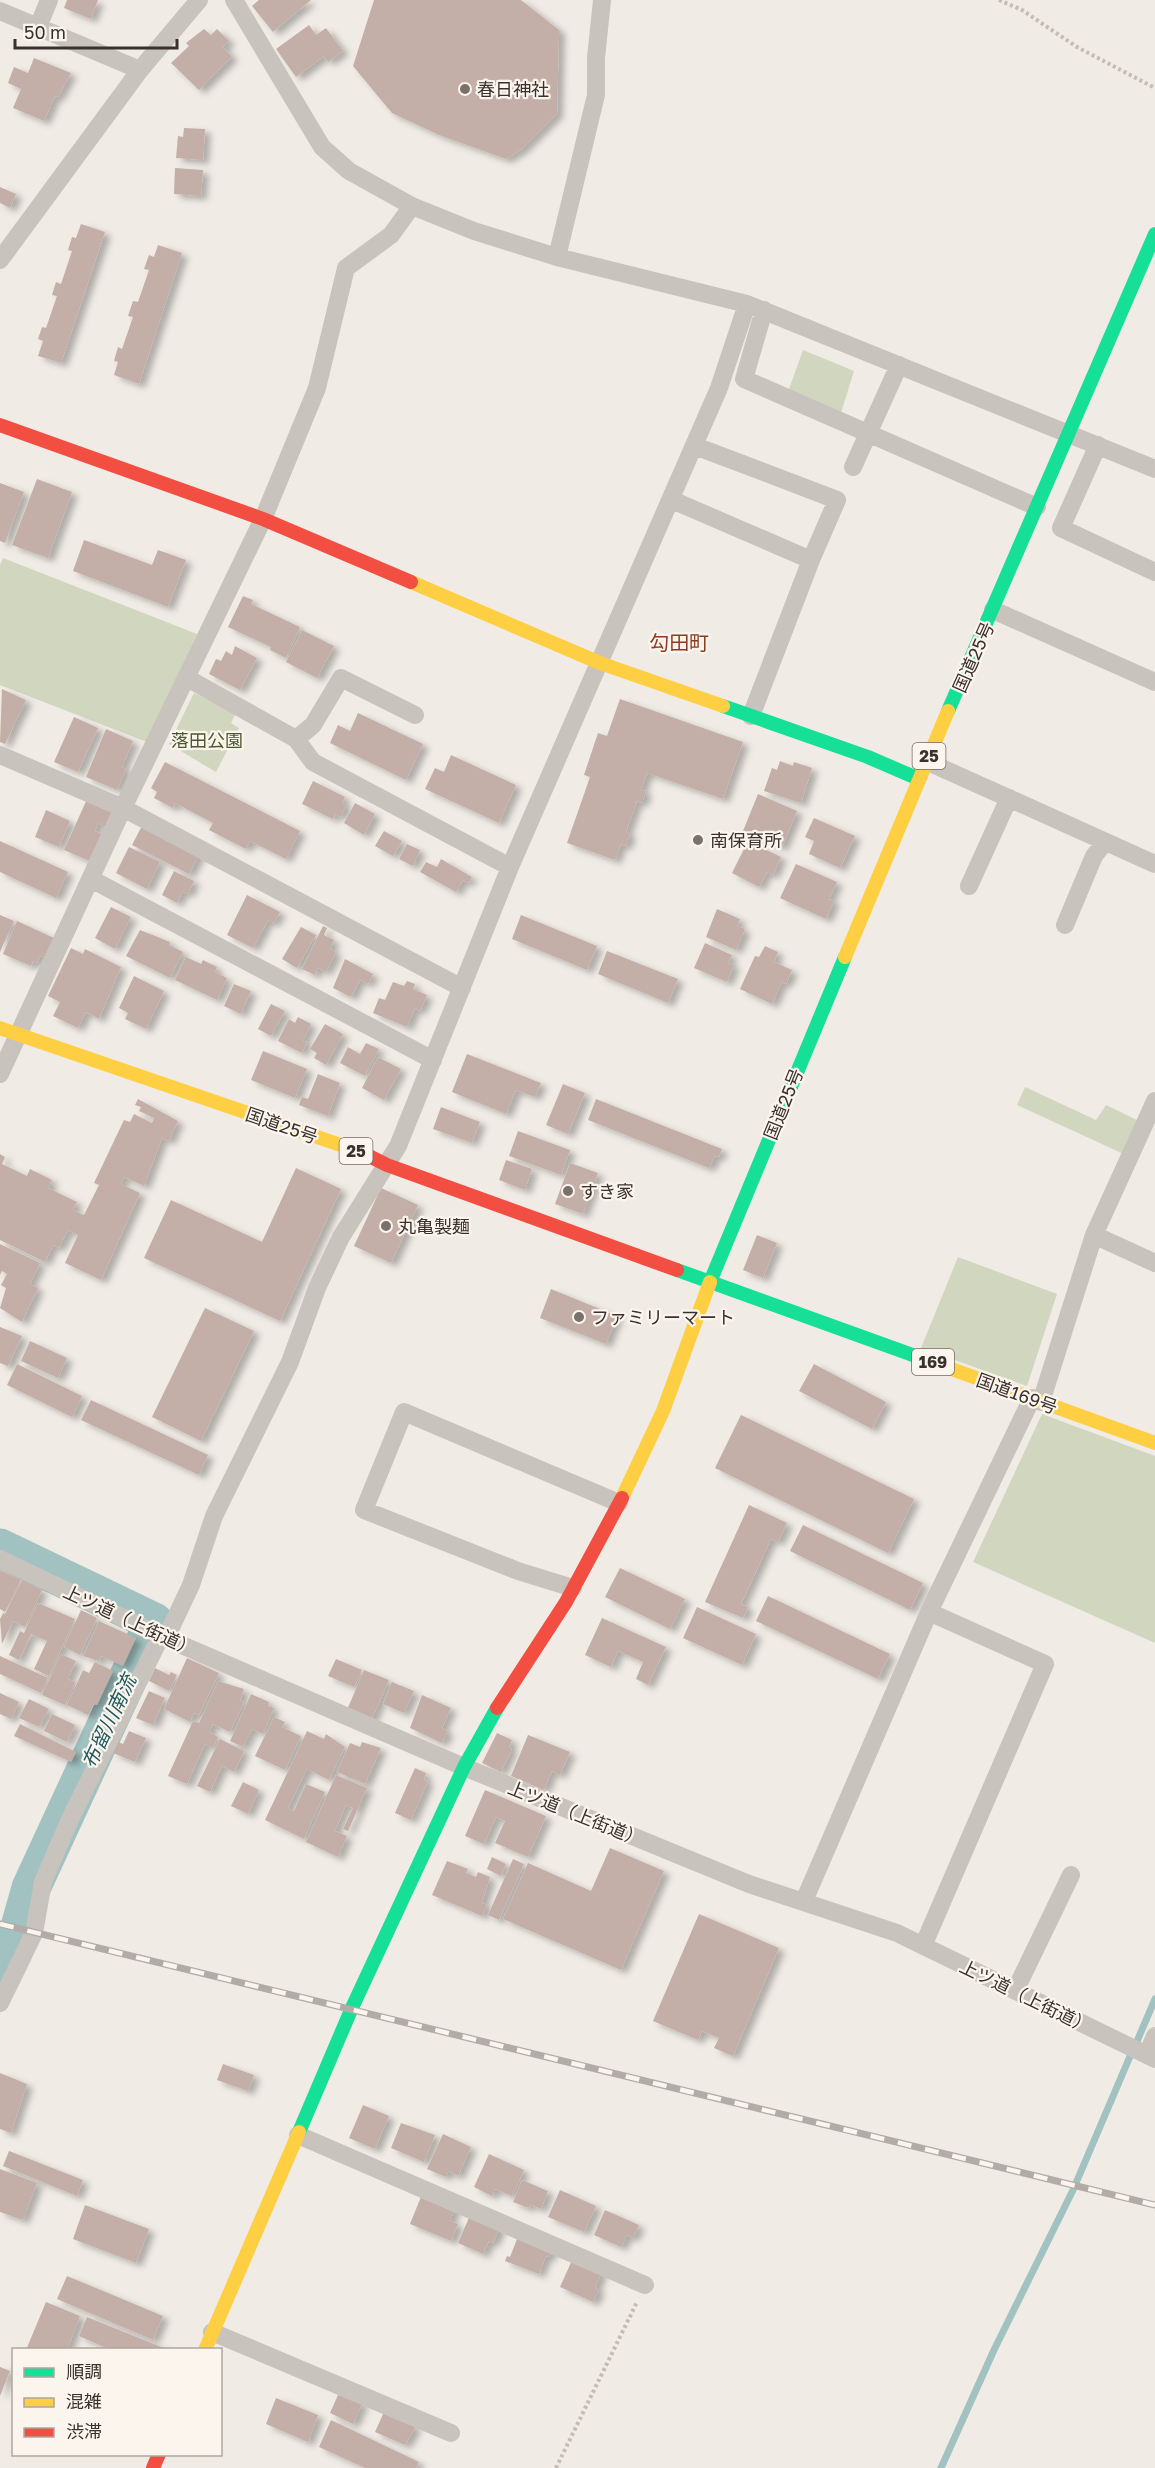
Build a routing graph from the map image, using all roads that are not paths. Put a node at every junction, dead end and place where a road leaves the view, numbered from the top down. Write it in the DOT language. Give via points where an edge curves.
graph roads {
  1 [pos="49,0"];
  2 [pos="199,0"];
  3 [pos="234,0"];
  4 [pos="602,0"];
  5 [pos="0,11"];
  6 [pos="38,27"];
  7 [pos="140,70"];
  8 [pos="412,206"];
  9 [pos="1155,234"];
  10 [pos="3,249"];
  11 [pos="557,257"];
  12 [pos="747,304"];
  13 [pos="764,310"];
  14 [pos="899,365"];
  15 [pos="0,426"];
  16 [pos="868,433"];
  17 [pos="1068,434"];
  18 [pos="1098,445"];
  19 [pos="695,446"];
  20 [pos="854,467"];
  21 [pos="1155,469"];
  22 [pos="672,500"];
  23 [pos="1037,507"];
  24 [pos="263,519"];
  25 [pos="811,560"];
  26 [pos="1155,572"];
  27 [pos="993,610"];
  28 [pos="600,663"];
  29 [pos="187,678"];
  30 [pos="1155,682"];
  31 [pos="415,716"];
  32 [pos="750,716"];
  33 [pos="296,739"];
  34 [pos="0,755"];
  35 [pos="926,761"];
  36 [pos="919,779"];
  37 [pos="1009,798"];
  38 [pos="123,808"];
  39 [pos="1105,842"];
  40 [pos="1155,864"];
  41 [pos="510,867"];
  42 [pos="91,879"];
  43 [pos="969,886"];
  44 [pos="1065,925"];
  45 [pos="462,988"];
  46 [pos="0,1028"];
  47 [pos="19,1035"];
  48 [pos="433,1060"];
  49 [pos="0,1074"];
  50 [pos="1155,1101"];
  51 [pos="387,1165"];
  52 [pos="1094,1235"];
  53 [pos="1155,1263"];
  54 [pos="710,1282"];
  55 [pos="1036,1400"];
  56 [pos="1155,1443"];
  57 [pos="619,1503"];
  58 [pos="0,1559"];
  59 [pos="573,1588"];
  60 [pos="929,1612"];
  61 [pos="164,1637"];
  62 [pos="464,1767"];
  63 [pos="1071,1875"];
  64 [pos="804,1901"];
  65 [pos="924,1946"];
  66 [pos="1015,1991"];
  67 [pos="0,2003"];
  68 [pos="1155,2036"];
  69 [pos="1151,2057"];
  70 [pos="298,2135"];
  71 [pos="645,2285"];
  72 [pos="212,2332"];
  73 [pos="205,2348"];
  74 [pos="451,2433"];
  1 -- 6 [label="street"];
  2 -- 7 [label="street"];
  3 -- 8 [label="street" via="322,147 349,171"];
  4 -- 11 [label="street" via="596,95"];
  5 -- 6 [label="street"];
  6 -- 7 [label="street"];
  7 -- 10 [label="street"];
  8 -- 11 [label="street" via="474,231"];
  8 -- 24 [label="street" via="391,235 346,268 317,388"];
  9 -- 17 [label="main road, 国道25号 / 25"];
  11 -- 12 [label="street"];
  12 -- 13 [label="street"];
  12 -- 19 [label="street"];
  13 -- 14 [label="street"];
  13 -- 16 [label="street" via="744,379"];
  14 -- 16 [label="street"];
  14 -- 17 [label="street"];
  15 -- 24 [label="main road"];
  16 -- 20 [label="street"];
  16 -- 23 [label="street"];
  17 -- 18 [label="street"];
  17 -- 23 [label="main road, 国道25号 / 25"];
  18 -- 21 [label="street"];
  18 -- 26 [label="street" via="1061,528"];
  19 -- 22 [label="street"];
  19 -- 25 [label="street" via="837,500"];
  22 -- 25 [label="street"];
  22 -- 28 [label="street"];
  23 -- 27 [label="main road, 国道25号 / 25"];
  24 -- 28 [label="main road"];
  24 -- 29 [label="street"];
  25 -- 32 [label="street"];
  27 -- 30 [label="street"];
  27 -- 35 [label="main road, 国道25号 / 25"];
  28 -- 32 [label="main road"];
  28 -- 41 [label="street"];
  29 -- 33 [label="street"];
  29 -- 38 [label="street"];
  31 -- 33 [label="street" via="340,678 313,725"];
  32 -- 36 [label="main road"];
  33 -- 41 [label="street" via="313,762"];
  34 -- 38 [label="street"];
  35 -- 36 [label="main road, 国道25号 / 25"];
  35 -- 37 [label="street"];
  36 -- 54 [label="main road, 国道25号 / 25"];
  37 -- 39 [label="street"];
  37 -- 43 [label="street"];
  38 -- 42 [label="street"];
  38 -- 45 [label="street"];
  39 -- 40 [label="street"];
  39 -- 44 [label="street" via="1094,856"];
  41 -- 45 [label="street"];
  42 -- 47 [label="street"];
  42 -- 48 [label="street"];
  45 -- 48 [label="street"];
  46 -- 47 [label="main road, 国道25号 / 25"];
  47 -- 49 [label="street"];
  47 -- 51 [label="main road, 国道25号 / 25"];
  48 -- 51 [label="street"];
  50 -- 52 [label="street"];
  51 -- 54 [label="main road, 国道25号 / 25"];
  51 -- 61 [label="street" via="341,1237 290,1362 214,1516 191,1586"];
  52 -- 53 [label="street"];
  52 -- 55 [label="street"];
  54 -- 55 [label="main road, 国道169号 / 169"];
  54 -- 57 [label="main road" via="663,1411"];
  55 -- 56 [label="main road, 国道169号 / 169"];
  55 -- 60 [label="street"];
  57 -- 59 [label="main road"];
  57 -- 59 [label="street" via="404,1412 364,1510 518,1571"];
  58 -- 61 [label="street, 上ツ道（上街道）"];
  59 -- 62 [label="main road"];
  60 -- 64 [label="street"];
  60 -- 65 [label="street" via="1045,1664"];
  61 -- 62 [label="street, 上ツ道（上街道）"];
  61 -- 67 [label="street" via="71,1817 43,1882 34,1933"];
  62 -- 64 [label="street, 上ツ道（上街道）" via="749,1884"];
  62 -- 70 [label="main road" via="351,2010"];
  63 -- 66 [label="street"];
  64 -- 65 [label="street, 上ツ道（上街道）"];
  65 -- 66 [label="street, 上ツ道（上街道）"];
  66 -- 69 [label="street, 上ツ道（上街道）"];
  68 -- 69 [label="street"];
  70 -- 71 [label="street"];
  70 -- 72 [label="main road"];
  72 -- 73 [label="main road"];
  72 -- 74 [label="street"];
}
